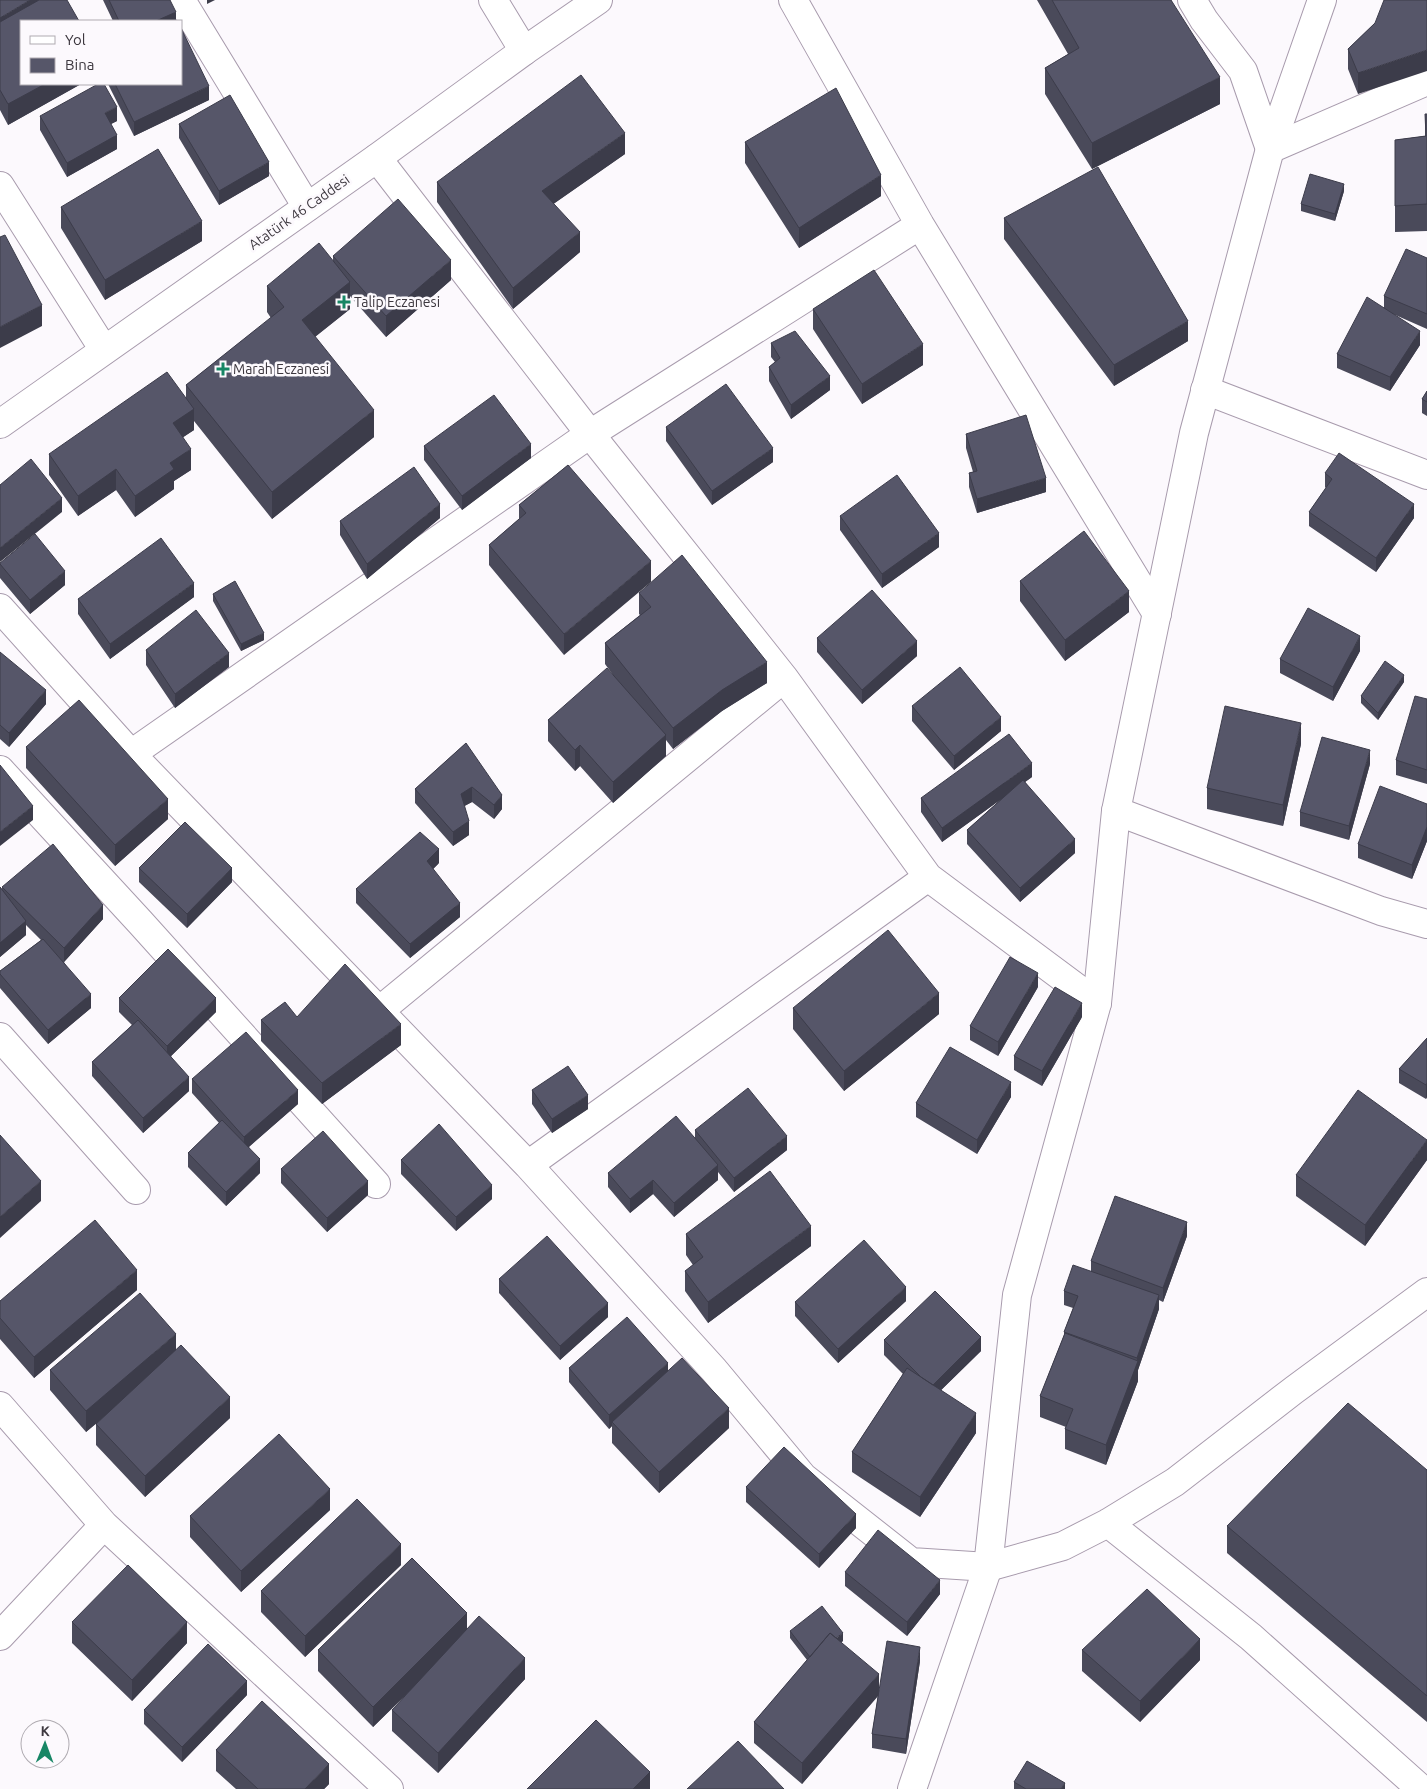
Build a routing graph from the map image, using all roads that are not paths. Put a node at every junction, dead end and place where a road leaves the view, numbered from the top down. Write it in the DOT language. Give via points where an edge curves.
graph roads {
  1 [pos="181,0"];
  2 [pos="493,0"];
  3 [pos="598,0"];
  4 [pos="793,0"];
  5 [pos="1192,0"];
  6 [pos="1322,0"];
  7 [pos="524,51"];
  8 [pos="1427,81"];
  9 [pos="1270,150"];
  10 [pos="376,158"];
  11 [pos="0,186"];
  12 [pos="307,207"];
  13 [pos="920,225"];
  14 [pos="104,350"];
  15 [pos="1205,390"];
  16 [pos="0,424"];
  17 [pos="590,434"];
  18 [pos="1427,475"];
  19 [pos="0,608"];
  20 [pos="1157,614"];
  21 [pos="784,678"];
  22 [pos="131,754"];
  23 [pos="0,770"];
  24 [pos="1116,811"];
  25 [pos="928,877"];
  26 [pos="1427,924"];
  27 [pos="1097,1003"];
  28 [pos="379,1012"];
  29 [pos="0,1037"];
  30 [pos="528,1165"];
  31 [pos="376,1184"];
  32 [pos="136,1190"];
  33 [pos="1427,1292"];
  34 [pos="0,1406"];
  35 [pos="1108,1522"];
  36 [pos="104,1525"];
  37 [pos="988,1567"];
  38 [pos="0,1636"];
  39 [pos="389,1789"];
  40 [pos="912,1789"];
  41 [pos="1421,1789"];
  1 -- 12 [label="street"];
  2 -- 7 [label="street"];
  3 -- 7 [label="street, Atatürk 46 Caddesi"];
  4 -- 13 [label="street"];
  5 -- 9 [label="street" via="1243,71"];
  6 -- 9 [label="street"];
  7 -- 10 [label="street, Atatürk 46 Caddesi"];
  8 -- 9 [label="street"];
  9 -- 15 [label="street"];
  10 -- 12 [label="street, Atatürk 46 Caddesi"];
  10 -- 17 [label="street"];
  11 -- 14 [label="street"];
  12 -- 14 [label="street, Atatürk 46 Caddesi"];
  13 -- 17 [label="street"];
  13 -- 20 [label="street"];
  14 -- 16 [label="street, Atatürk 46 Caddesi"];
  15 -- 18 [label="street"];
  15 -- 20 [label="street"];
  17 -- 21 [label="street"];
  17 -- 22 [label="street"];
  19 -- 22 [label="street"];
  20 -- 24 [label="street"];
  21 -- 25 [label="street"];
  21 -- 28 [label="street"];
  22 -- 28 [label="street"];
  23 -- 31 [label="street"];
  24 -- 26 [label="street" via="1381,911"];
  24 -- 27 [label="street"];
  25 -- 27 [label="street"];
  25 -- 30 [label="street"];
  27 -- 37 [label="street" via="1017,1295"];
  28 -- 30 [label="street"];
  29 -- 32 [label="street"];
  30 -- 37 [label="street" via="714,1370 803,1477 911,1562"];
  33 -- 35 [label="street" via="1175,1482"];
  34 -- 36 [label="street"];
  35 -- 37 [label="street" via="1063,1546"];
  35 -- 41 [label="street" via="1251,1637"];
  36 -- 38 [label="street"];
  36 -- 39 [label="street"];
  37 -- 40 [label="street"];
}
